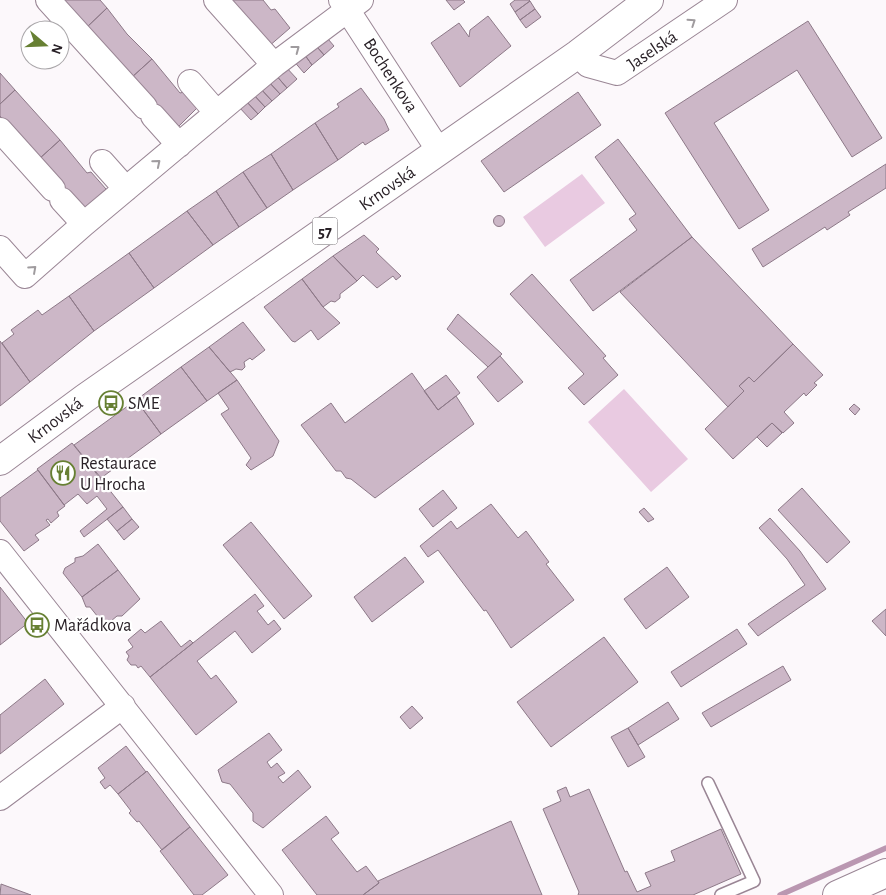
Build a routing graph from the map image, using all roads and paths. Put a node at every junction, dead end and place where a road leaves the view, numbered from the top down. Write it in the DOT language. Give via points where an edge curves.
graph roads {
  1 [pos="48,0"];
  2 [pos="216,0"];
  3 [pos="650,0"];
  4 [pos="725,0"];
  5 [pos="350,3"];
  6 [pos="578,54"];
  7 [pos="274,65"];
  8 [pos="190,82"];
  9 [pos="217,112"];
  10 [pos="0,130"];
  11 [pos="179,144"];
  12 [pos="439,151"];
  13 [pos="102,162"];
  14 [pos="126,189"];
  15 [pos="84,224"];
  16 [pos="0,248"];
  17 [pos="0,461"];
  18 [pos="0,552"];
  19 [pos="123,706"];
  20 [pos="708,783"];
  21 [pos="0,798"];
  22 [pos="886,873"];
  23 [pos="262,891"];
  24 [pos="721,895"];
  25 [pos="837,895"];
  1 -- 11 [label="street"];
  2 -- 7 [label="street"];
  3 -- 6 [label="main road, Krnovská / 57"];
  6 -- 4 [label="street, Jaselská, one-way" via="588,65 617,73"];
  7 -- 5 [label="street, one-way"];
  5 -- 12 [label="street, Bochenkova"];
  6 -- 12 [label="main road, Krnovská / 57"];
  7 -- 9 [label="street"];
  8 -- 9 [label="street"];
  9 -- 11 [label="street"];
  10 -- 15 [label="street"];
  14 -- 11 [label="street, one-way"];
  12 -- 17 [label="main road, Krnovská / 57"];
  13 -- 14 [label="street"];
  14 -- 15 [label="street"];
  16 -- 15 [label="street, one-way" via="25,276"];
  18 -- 19 [label="street"];
  19 -- 21 [label="street"];
  19 -- 23 [label="street"];
  20 -- 24 [label="lane" via="754,881"];
  22 -- 25 [label="main road"];
}
